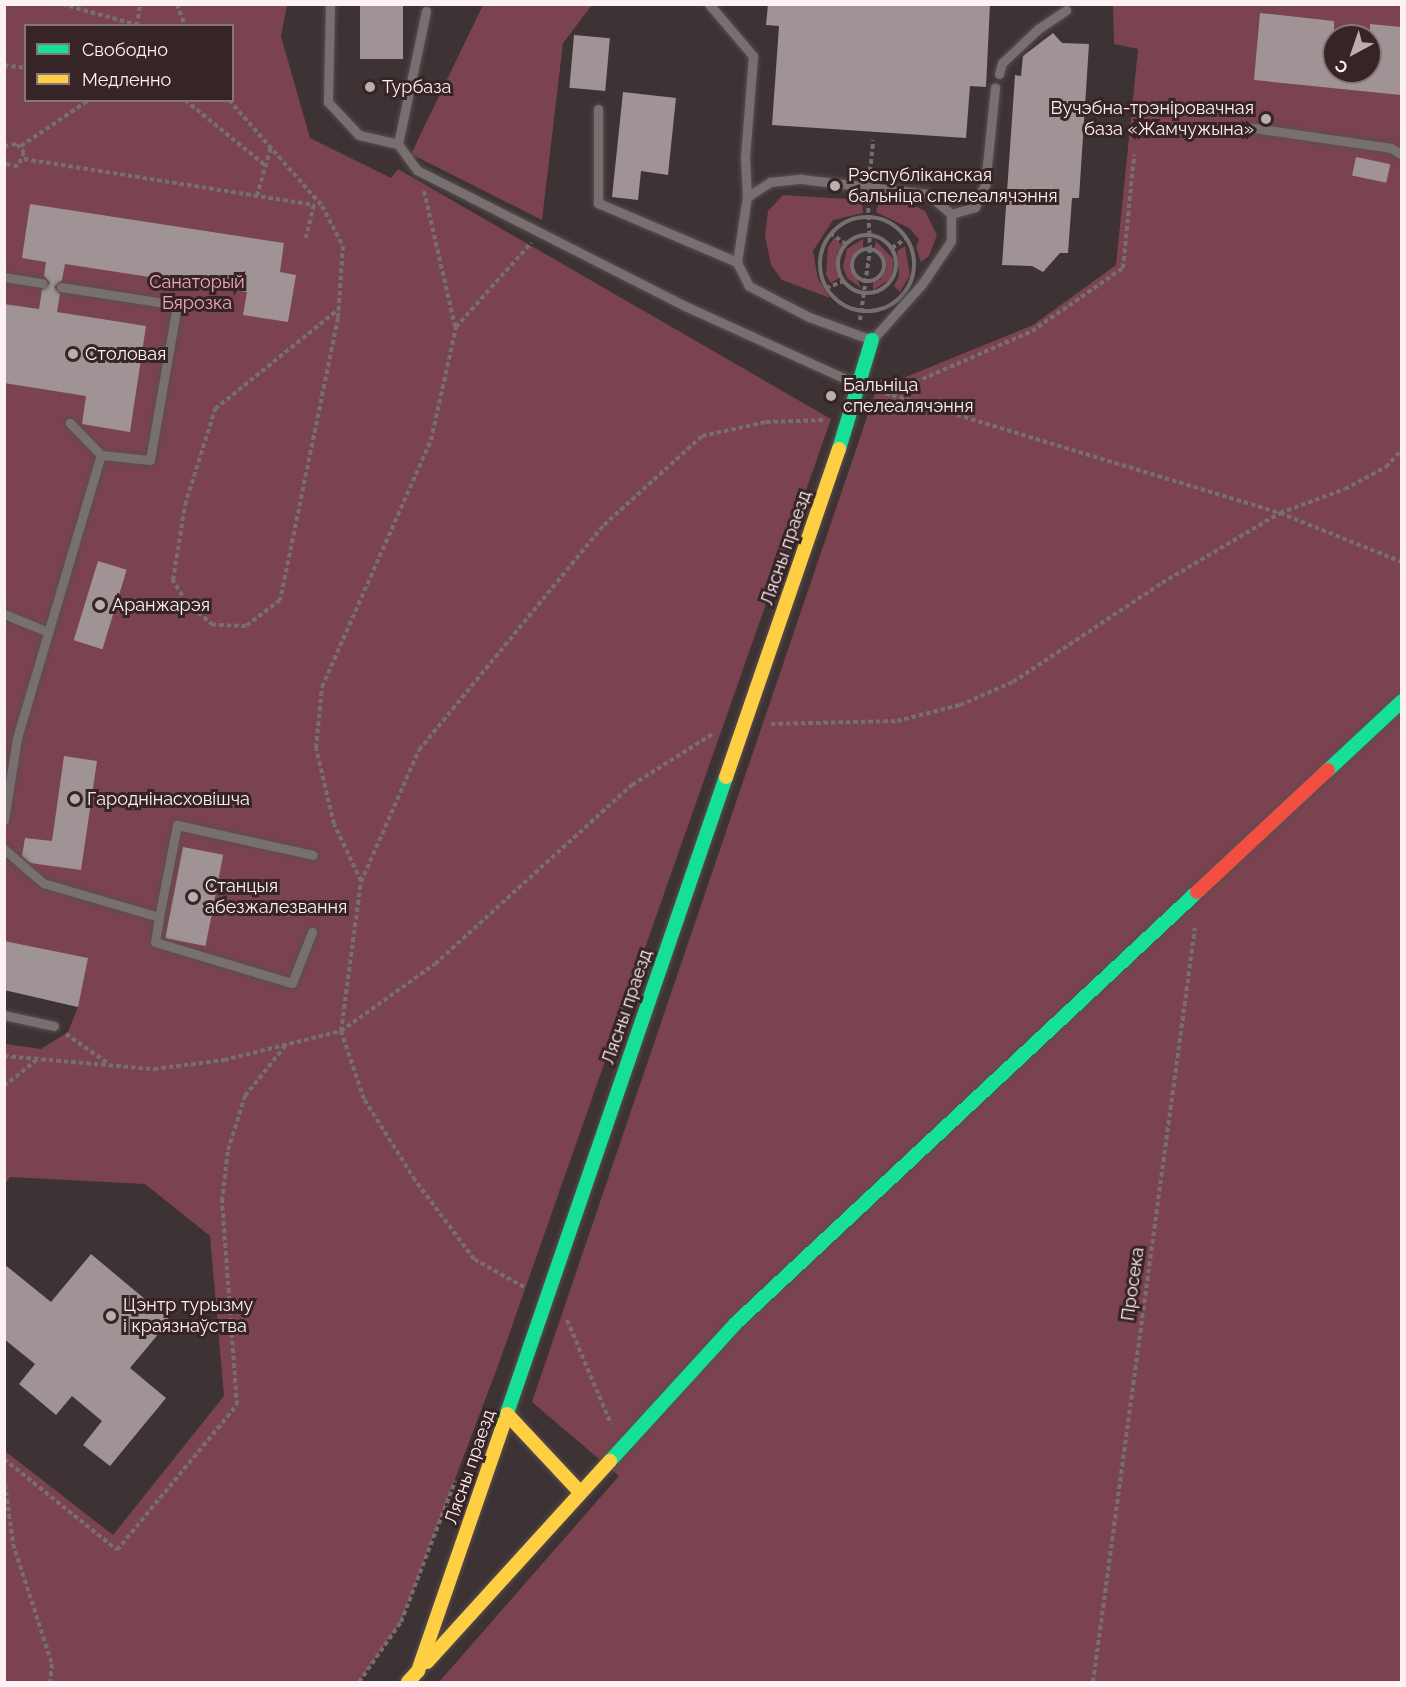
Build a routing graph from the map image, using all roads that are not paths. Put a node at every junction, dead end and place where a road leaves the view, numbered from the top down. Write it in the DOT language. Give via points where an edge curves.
graph roads {
  1 [pos="330,4"];
  2 [pos="709,4"];
  3 [pos="1066,10"];
  4 [pos="426,12"];
  5 [pos="999,74"];
  6 [pos="995,88"];
  7 [pos="598,110"];
  8 [pos="1247,127"];
  9 [pos="398,144"];
  10 [pos="1401,155"];
  11 [pos="747,197"];
  12 [pos="951,214"];
  13 [pos="737,262"];
  14 [pos="4,277"];
  15 [pos="43,283"];
  16 [pos="61,286"];
  17 [pos="872,340"];
  18 [pos="861,386"];
  19 [pos="70,423"];
  20 [pos="101,454"];
  21 [pos="4,614"];
  22 [pos="46,631"];
  23 [pos="1401,701"];
  24 [pos="4,820"];
  25 [pos="4,849"];
  26 [pos="313,855"];
  27 [pos="159,917"];
  28 [pos="312,932"];
  29 [pos="4,1015"];
  30 [pos="54,1026"];
  31 [pos="507,1414"];
  32 [pos="579,1491"];
  33 [pos="418,1671"];
  34 [pos="408,1683"];
  1 -- 9 [label="lane" via="328,102 359,135"];
  2 -- 11 [label="lane" via="753,56 745,157"];
  3 -- 5 [label="lane" via="1002,63"];
  4 -- 9 [label="lane"];
  6 -- 12 [label="lane" via="985,185 975,207"];
  7 -- 13 [label="lane" via="598,203"];
  8 -- 10 [label="lane" via="1391,148"];
  9 -- 18 [label="lane" via="417,170 539,234"];
  11 -- 12 [label="lane" via="770,182 801,179 928,194"];
  11 -- 13 [label="lane"];
  12 -- 17 [label="lane" via="951,242 922,284"];
  13 -- 17 [label="lane" via="749,286"];
  14 -- 15 [label="lane"];
  16 -- 20 [label="lane" via="177,305 150,460"];
  17 -- 18 [label="street, Лясны праезд"];
  18 -- 31 [label="street, Лясны праезд"];
  19 -- 20 [label="lane"];
  20 -- 22 [label="lane"];
  21 -- 22 [label="lane"];
  22 -- 24 [label="lane" via="17,738"];
  23 -- 32 [label="street" via="736,1323"];
  25 -- 27 [label="lane" via="43,883"];
  26 -- 27 [label="lane" via="177,825"];
  27 -- 28 [label="lane" via="155,942 292,984"];
  29 -- 30 [label="lane"];
  31 -- 32 [label="street"];
  31 -- 33 [label="street, Лясны праезд"];
  32 -- 33 [label="street"];
  33 -- 34 [label="street, Лясны праезд"];
}
